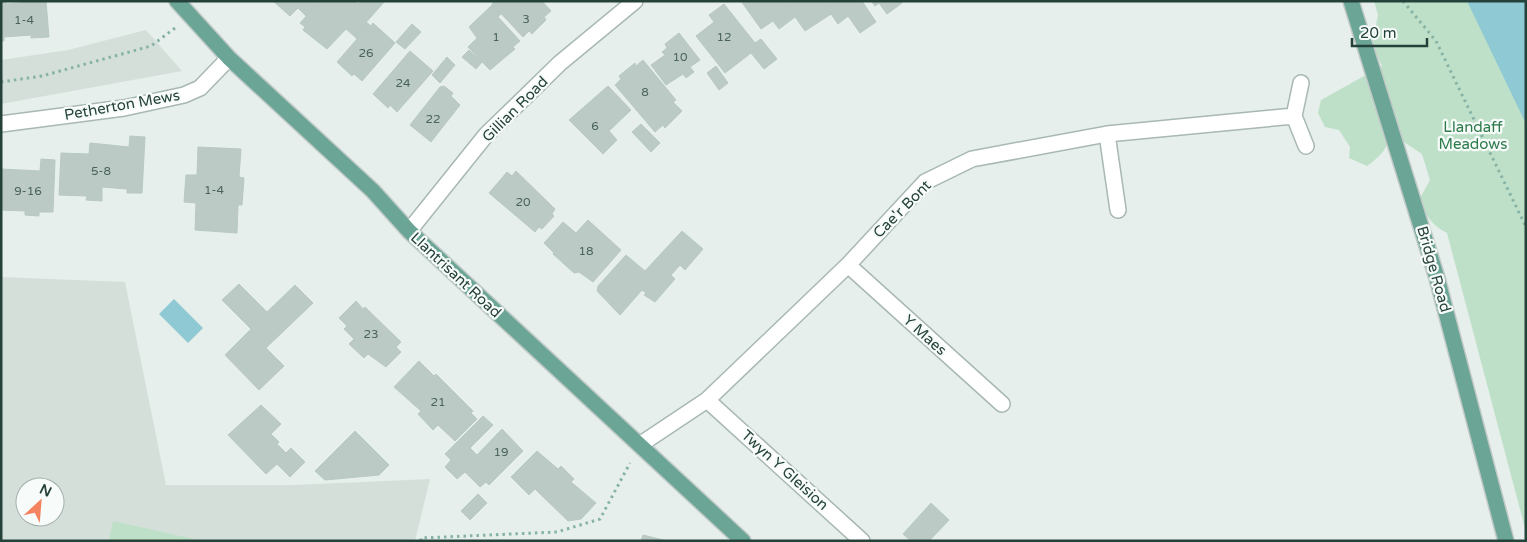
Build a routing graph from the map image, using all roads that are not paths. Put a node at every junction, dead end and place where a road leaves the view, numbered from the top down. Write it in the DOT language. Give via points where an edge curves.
graph roads {
  1 [pos="177,1"];
  2 [pos="636,1"];
  3 [pos="1351,1"];
  4 [pos="229,58"];
  5 [pos="1301,83"];
  6 [pos="1294,116"];
  7 [pos="1,124"];
  8 [pos="1107,134"];
  9 [pos="1306,146"];
  10 [pos="1118,210"];
  11 [pos="409,231"];
  12 [pos="848,265"];
  13 [pos="708,400"];
  14 [pos="1002,404"];
  15 [pos="641,444"];
  16 [pos="744,541"];
  17 [pos="862,541"];
  18 [pos="1506,541"];
  1 -- 4 [label="main road, Llantrisant Road"];
  2 -- 11 [label="street, Gillian Road" via="560,63 486,136"];
  3 -- 18 [label="main road, Bridge Road" via="1438,278"];
  4 -- 7 [label="street, Petherton Mews" via="200,88 184,95 124,108"];
  4 -- 11 [label="main road, Llantrisant Road" via="374,191"];
  5 -- 6 [label="street"];
  6 -- 8 [label="street, Cae'r Bont"];
  6 -- 9 [label="street"];
  8 -- 10 [label="street"];
  8 -- 12 [label="street, Cae'r Bont" via="972,159 925,182"];
  11 -- 15 [label="main road, Llantrisant Road"];
  12 -- 13 [label="street, Cae'r Bont"];
  12 -- 14 [label="street, Y Maes"];
  13 -- 15 [label="street, Cae'r Bont"];
  13 -- 17 [label="street, Twyn Y Gleision"];
  15 -- 16 [label="main road, Llantrisant Road"];
}
